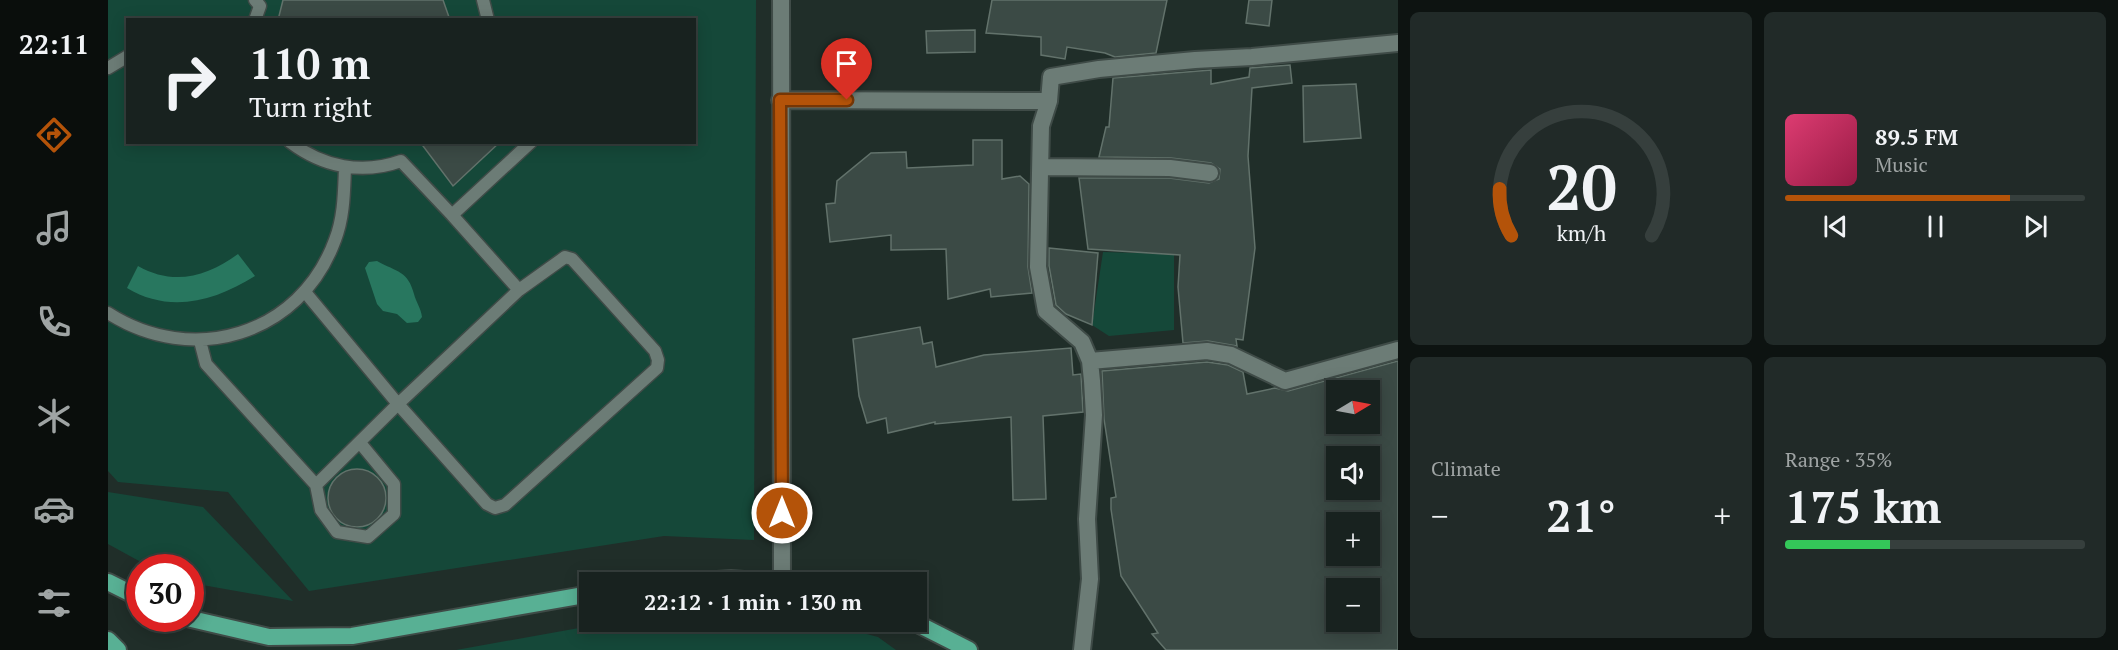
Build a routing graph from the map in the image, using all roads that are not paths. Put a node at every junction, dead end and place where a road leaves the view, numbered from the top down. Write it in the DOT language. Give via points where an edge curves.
graph roads {
  1 [pos="255,0"];
  2 [pos="483,0"];
  3 [pos="781,0"];
  4 [pos="256,18"];
  5 [pos="488,18"];
  6 [pos="1398,43"];
  7 [pos="126,57"];
  8 [pos="108,68"];
  9 [pos="780,100"];
  10 [pos="1049,101"];
  11 [pos="293,144"];
  12 [pos="529,144"];
  13 [pos="1041,167"];
  14 [pos="345,168"];
  15 [pos="1210,173"];
  16 [pos="452,215"];
  17 [pos="519,290"];
  18 [pos="305,292"];
  19 [pos="108,313"];
  20 [pos="200,341"];
  21 [pos="1398,350"];
  22 [pos="1090,361"];
  23 [pos="398,404"];
  24 [pos="360,444"];
  25 [pos="316,485"];
  26 [pos="782,572"];
  27 [pos="108,582"];
  28 [pos="126,591"];
  29 [pos="579,596"];
  30 [pos="204,622"];
  31 [pos="927,629"];
  32 [pos="108,640"];
  33 [pos="118,650"];
  34 [pos="969,650"];
  35 [pos="1082,650"];
  1 -- 4 [label="lane" via="260,6"];
  2 -- 5 [label="lane"];
  3 -- 9 [label="street"];
  6 -- 10 [label="street" via="1099,69 1051,77"];
  7 -- 8 [label="lane"];
  9 -- 10 [label="street"];
  9 -- 26 [label="street"];
  10 -- 13 [label="street" via="1041,126"];
  11 -- 14 [label="lane" via="324,162"];
  12 -- 16 [label="lane"];
  13 -- 15 [label="street" via="1170,168"];
  13 -- 22 [label="street" via="1038,267 1046,311 1082,342"];
  14 -- 16 [label="lane" via="367,169 401,161"];
  14 -- 18 [label="lane" via="343,209 336,239"];
  16 -- 17 [label="lane"];
  17 -- 23 [label="lane"];
  17 -- 23 [label="lane" via="557,261 572,259 655,351 657,368 505,505 495,508 487,504"];
  18 -- 20 [label="lane" via="257,327"];
  18 -- 23 [label="lane"];
  19 -- 20 [label="lane" via="148,334"];
  20 -- 25 [label="lane" via="206,364"];
  21 -- 22 [label="street" via="1285,381 1231,355 1207,351"];
  22 -- 35 [label="street" via="1094,415 1087,519 1090,579"];
  23 -- 24 [label="lane"];
  24 -- 25 [label="lane"];
  24 -- 25 [label="lane" via="394,484 394,514 368,537 337,532 321,510"];
  27 -- 28 [label="highway"];
  29 -- 30 [label="highway" via="352,636 269,637"];
  31 -- 34 [label="highway"];
  32 -- 33 [label="highway"];
}
